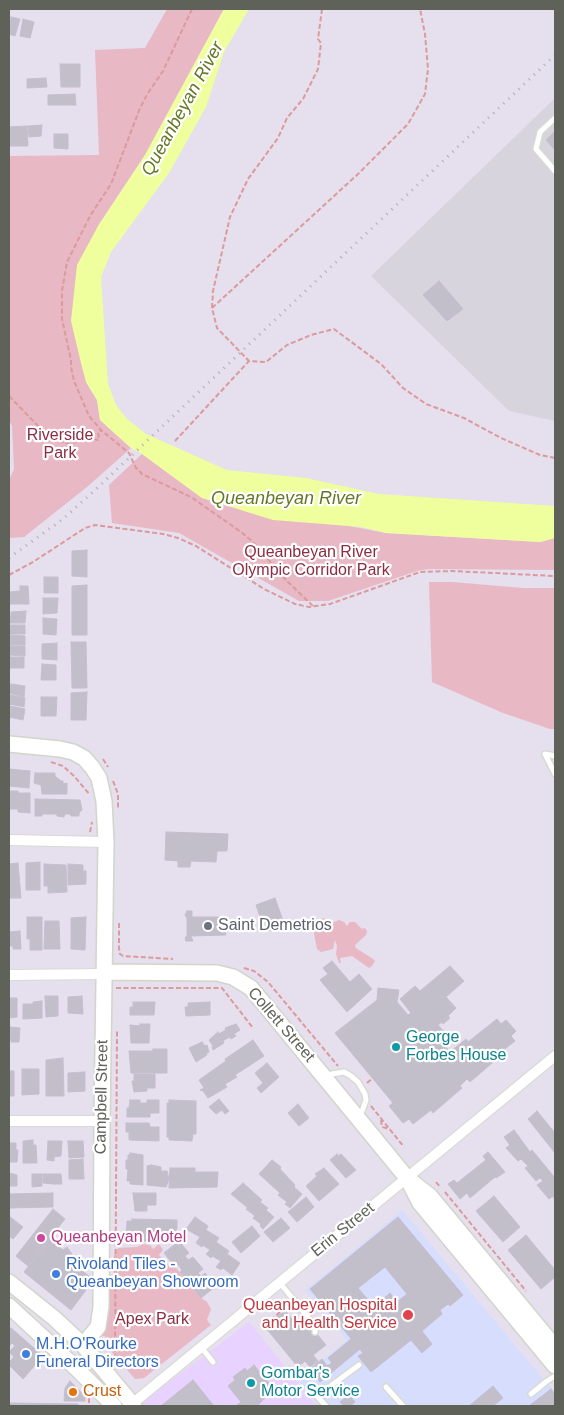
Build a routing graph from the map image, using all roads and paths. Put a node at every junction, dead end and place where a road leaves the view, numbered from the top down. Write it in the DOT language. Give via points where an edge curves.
graph roads {
  1 [pos="192,9"];
  2 [pos="322,9"];
  3 [pos="420,9"];
  4 [pos="555,118"];
  5 [pos="555,171"];
  6 [pos="212,308"];
  7 [pos="249,361"];
  8 [pos="9,396"];
  9 [pos="101,430"];
  10 [pos="175,441"];
  11 [pos="555,458"];
  12 [pos="9,575"];
  13 [pos="555,576"];
  14 [pos="314,607"];
  15 [pos="9,744"];
  16 [pos="555,756"];
  17 [pos="102,757"];
  18 [pos="50,762"];
  19 [pos="110,771"];
  20 [pos="555,774"];
  21 [pos="112,777"];
  22 [pos="91,798"];
  23 [pos="118,814"];
  24 [pos="93,816"];
  25 [pos="9,840"];
  26 [pos="99,842"];
  27 [pos="119,919"];
  28 [pos="180,959"];
  29 [pos="237,966"];
  30 [pos="9,975"];
  31 [pos="104,978"];
  32 [pos="117,1026"];
  33 [pos="253,1028"];
  34 [pos="555,1056"];
  35 [pos="338,1066"];
  36 [pos="324,1075"];
  37 [pos="370,1106"];
  38 [pos="360,1120"];
  39 [pos="9,1121"];
  40 [pos="102,1121"];
  41 [pos="404,1147"];
  42 [pos="407,1178"];
  43 [pos="436,1182"];
  44 [pos="280,1282"];
  45 [pos="12,1290"];
  46 [pos="531,1297"];
  47 [pos="289,1305"];
  48 [pos="9,1306"];
  49 [pos="261,1320"];
  50 [pos="315,1332"];
  51 [pos="82,1345"];
  52 [pos="201,1347"];
  53 [pos="555,1347"];
  54 [pos="115,1359"];
  55 [pos="213,1362"];
  56 [pos="359,1365"];
  57 [pos="555,1366"];
  58 [pos="555,1376"];
  59 [pos="386,1387"];
  60 [pos="531,1394"];
  61 [pos="132,1405"];
  62 [pos="114,1406"];
  63 [pos="326,1406"];
  64 [pos="403,1406"];
  1 -- 9 [label="path" via="163,71 140,108 112,184 90,216 67,262 62,318 72,374 89,416"];
  2 -- 6 [label="path" via="318,69 303,99 248,179 230,217"];
  3 -- 6 [label="path" via="428,69 425,94 408,124"];
  4 -- 5 [label="lane" via="540,132 536,149"];
  6 -- 7 [label="path" via="217,328"];
  7 -- 10 [label="path"];
  7 -- 11 [label="path" via="266,362 287,345 334,329 381,364 404,388 426,404 464,418 540,455"];
  8 -- 9 [label="path" via="58,441 71,444 79,438 98,440"];
  9 -- 14 [label="path" via="129,453 142,474 191,497 252,542"];
  12 -- 14 [label="path" via="95,525 178,538 276,596"];
  13 -- 14 [label="path" via="420,572"];
  15 -- 26 [label="street, Campbell Street" via="73,752 84,758 99,778 104,801"];
  16 -- 20 [label="lane" via="545,754"];
  17 -- 19 [label="path"];
  18 -- 22 [label="path" via="63,766"];
  21 -- 23 [label="path" via="118,794"];
  24 -- 26 [label="path" via="90,830"];
  25 -- 26 [label="street"];
  26 -- 31 [label="street, Campbell Street"];
  27 -- 28 [label="path" via="119,948 123,956"];
  29 -- 35 [label="path" via="263,977"];
  30 -- 31 [label="street, Collett Street"];
  31 -- 33 [label="path" via="222,988"];
  31 -- 36 [label="street, Collett Street" via="206,972 233,977 256,993"];
  31 -- 40 [label="street, Campbell Street"];
  32 -- 54 [label="path"];
  34 -- 42 [label="street, Erin Street"];
  36 -- 38 [label="street, Collett Street"];
  36 -- 38 [label="lane" via="344,1072 358,1082 366,1094"];
  37 -- 41 [label="path"];
  38 -- 42 [label="street, Collett Street"];
  39 -- 40 [label="street"];
  40 -- 51 [label="street, Campbell Street" via="101,1313 95,1333"];
  42 -- 44 [label="street, Erin Street"];
  42 -- 53 [label="street, Collett Street" via="430,1196"];
  42 -- 57 [label="street, Collett Street" via="420,1203"];
  43 -- 46 [label="path"];
  44 -- 50 [label="lane" via="315,1326"];
  44 -- 52 [label="street, Erin Street"];
  45 -- 51 [label="street" via="54,1318"];
  47 -- 49 [label="path" via="266,1325"];
  48 -- 62 [label="street"];
  51 -- 61 [label="street"];
  52 -- 55 [label="lane"];
  52 -- 61 [label="street, Erin Street"];
  56 -- 63 [label="lane" via="317,1396"];
  58 -- 60 [label="lane"];
  59 -- 64 [label="lane"];
}
